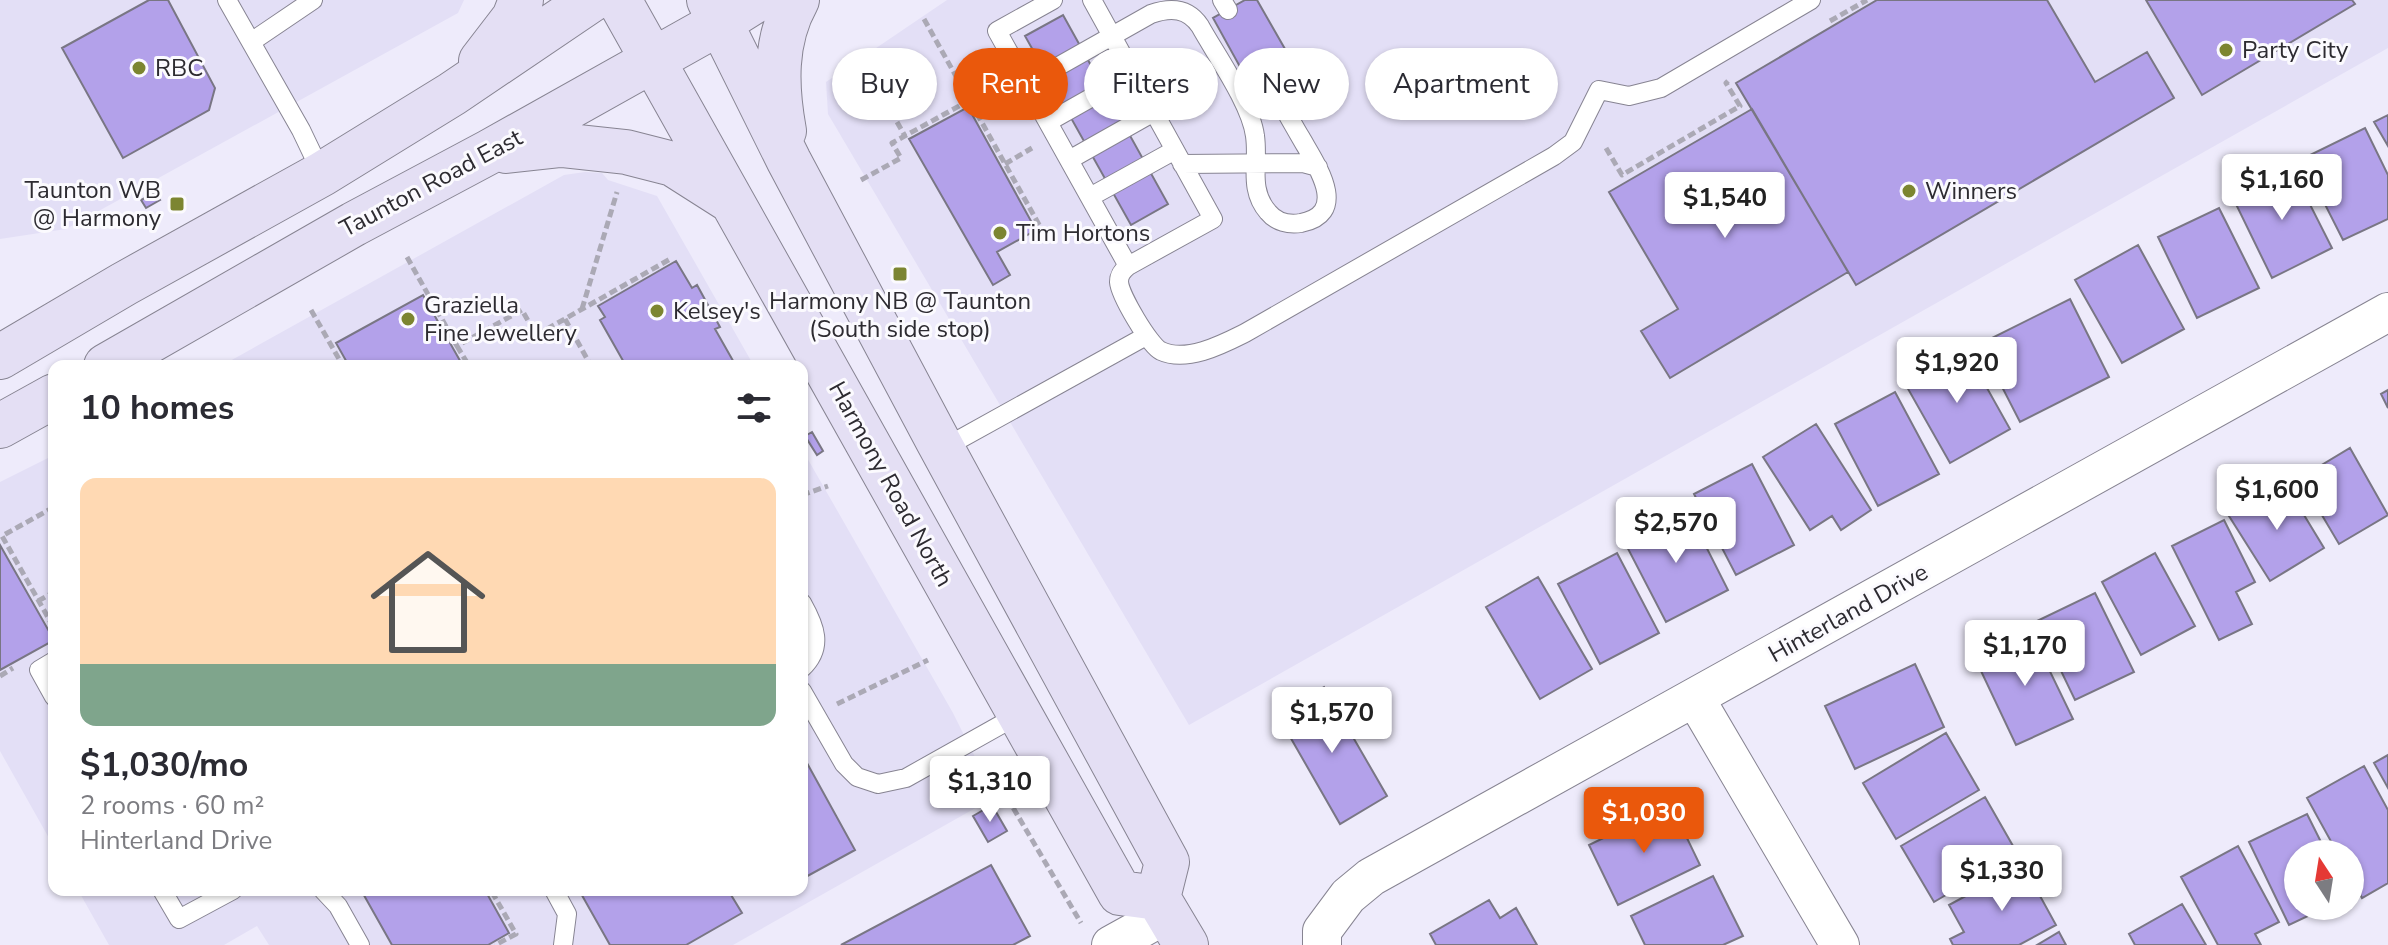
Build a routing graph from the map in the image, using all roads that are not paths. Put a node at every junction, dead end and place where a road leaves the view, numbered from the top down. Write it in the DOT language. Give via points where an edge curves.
graph roads {
  1 [pos="227,0"];
  2 [pos="313,0"];
  3 [pos="521,0"];
  4 [pos="591,0"];
  5 [pos="619,0"];
  6 [pos="797,0"];
  7 [pos="1053,0"];
  8 [pos="1092,0"];
  9 [pos="1811,0"];
  10 [pos="728,7"];
  11 [pos="1112,37"];
  12 [pos="251,42"];
  13 [pos="1007,48"];
  14 [pos="1118,48"];
  15 [pos="651,61"];
  16 [pos="1068,61"];
  17 [pos="452,94"];
  18 [pos="1084,102"];
  19 [pos="1140,120"];
  20 [pos="1158,120"];
  21 [pos="1291,120"];
  22 [pos="1048,122"];
  23 [pos="489,152"];
  24 [pos="1178,157"];
  25 [pos="1069,160"];
  26 [pos="789,161"];
  27 [pos="1255,163"];
  28 [pos="1318,167"];
  29 [pos="322,174"];
  30 [pos="1090,197"];
  31 [pos="734,203"];
  32 [pos="1128,266"];
  33 [pos="2388,312"];
  34 [pos="1146,336"];
  35 [pos="0,357"];
  36 [pos="116,360"];
  37 [pos="48,399"];
  38 [pos="0,426"];
  39 [pos="942,449"];
  40 [pos="808,615"];
  41 [pos="808,662"];
  42 [pos="48,665"];
  43 [pos="48,686"];
  44 [pos="1695,698"];
  45 [pos="808,701"];
  46 [pos="1020,714"];
  47 [pos="166,896"];
  48 [pos="222,896"];
  49 [pos="329,896"];
  50 [pos="557,896"];
  51 [pos="1170,919"];
  52 [pos="1098,938"];
  53 [pos="1322,938"];
  54 [pos="360,945"];
  55 [pos="563,945"];
  56 [pos="1840,945"];
  1 -- 12 [label="lane"];
  2 -- 12 [label="lane"];
  3 -- 17 [label="main road" via="514,18"];
  4 -- 17 [label="main road"];
  5 -- 15 [label="main road, Harmony Road North"];
  6 -- 26 [label="main road" via="779,52 778,100"];
  7 -- 13 [label="lane" via="997,31"];
  8 -- 11 [label="lane"];
  9 -- 34 [label="lane" via="1661,88 1629,96 1599,90 1573,142 1560,152 1245,333 1182,354 1161,351"];
  10 -- 15 [label="main road, Taunton Road East"];
  10 -- 26 [label="main road"];
  11 -- 14 [label="lane"];
  11 -- 16 [label="lane"];
  11 -- 27 [label="lane" via="1161,10 1193,16 1252,122"];
  12 -- 29 [label="lane"];
  15 -- 23 [label="main road, Taunton Road East"];
  15 -- 31 [label="main road, Harmony Road North"];
  17 -- 29 [label="main road"];
  18 -- 22 [label="lane"];
  19 -- 25 [label="lane"];
  20 -- 24 [label="lane"];
  21 -- 28 [label="lane"];
  22 -- 25 [label="lane"];
  23 -- 31 [label="main road" via="561,145 626,152 673,164"];
  23 -- 36 [label="main road, Taunton Road East"];
  24 -- 27 [label="lane"];
  24 -- 30 [label="lane"];
  24 -- 32 [label="lane" via="1213,219"];
  25 -- 30 [label="lane"];
  26 -- 39 [label="main road"];
  27 -- 28 [label="lane"];
  27 -- 28 [label="lane" via="1260,200 1286,223 1307,222 1324,211 1326,192"];
  29 -- 35 [label="main road"];
  30 -- 32 [label="lane"];
  31 -- 46 [label="main road, Harmony Road North"];
  32 -- 34 [label="lane" via="1119,285"];
  33 -- 44 [label="street, Hinterland Drive"];
  34 -- 39 [label="lane"];
  37 -- 38 [label="main road"];
  39 -- 51 [label="main road" via="1167,862"];
  40 -- 41 [label="lane" via="816,644"];
  42 -- 43 [label="lane" via="39,670"];
  44 -- 53 [label="street, Hinterland Drive" via="1371,877 1348,896"];
  44 -- 56 [label="street"];
  45 -- 46 [label="lane" via="844,764 857,777 878,784 906,778"];
  46 -- 51 [label="main road, Harmony Road North" via="1120,893"];
  47 -- 48 [label="lane" via="179,919"];
  49 -- 54 [label="lane"];
  50 -- 55 [label="lane" via="567,914"];
  51 -- 52 [label="street"];
}
